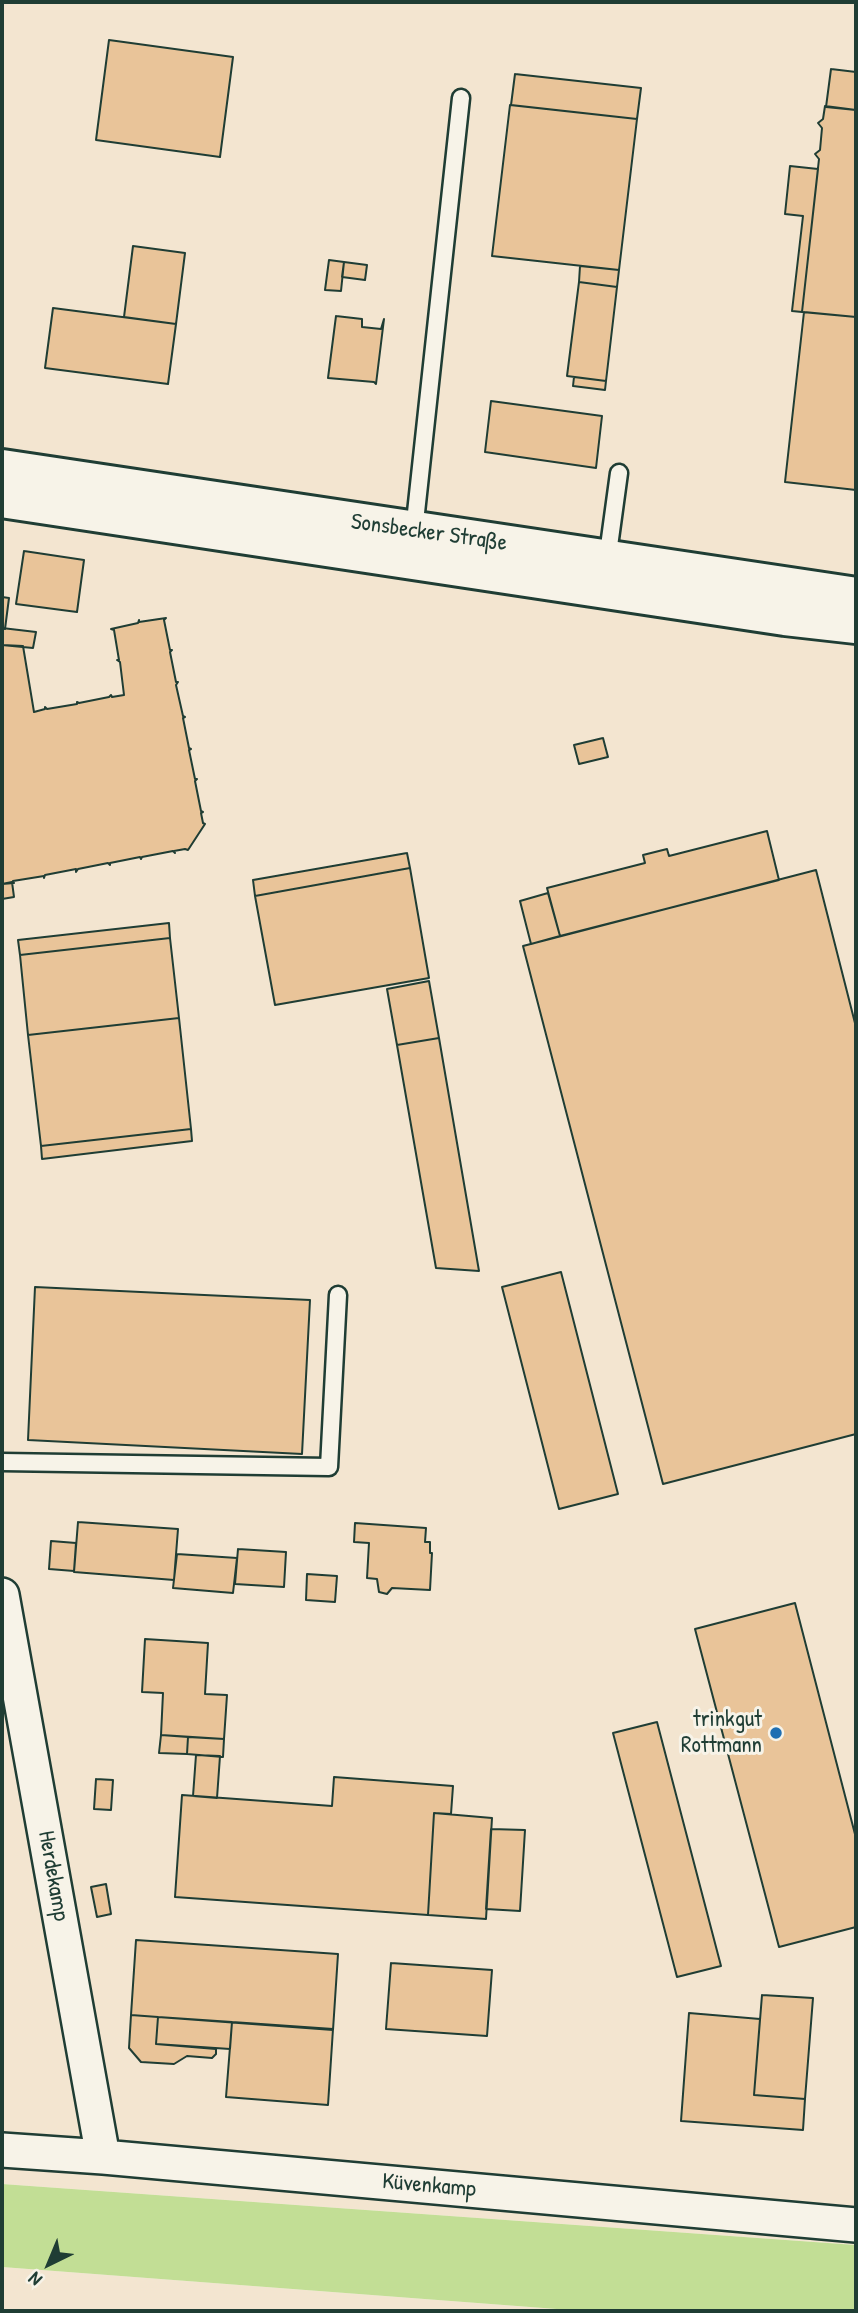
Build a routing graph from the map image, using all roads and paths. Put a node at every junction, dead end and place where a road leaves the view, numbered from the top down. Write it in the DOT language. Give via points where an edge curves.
graph roads {
  1 [pos="461,99"];
  2 [pos="2,470"];
  3 [pos="619,473"];
  4 [pos="2,498"];
  5 [pos="414,531"];
  6 [pos="604,573"];
  7 [pos="855,610"];
  8 [pos="338,1295"];
  9 [pos="2,1462"];
  10 [pos="2,1595"];
  11 [pos="2,2150"];
  12 [pos="103,2157"];
  13 [pos="856,2225"];
  1 -- 5 [label="lane"];
  2 -- 5 [label="street, Sonsbecker Straße"];
  3 -- 6 [label="lane"];
  4 -- 6 [label="street, Sonsbecker Straße"];
  5 -- 6 [label="street, Sonsbecker Straße"];
  6 -- 7 [label="street, Sonsbecker Straße"];
  8 -- 9 [label="lane" via="329,1467"];
  10 -- 12 [label="street, Herdekamp"];
  11 -- 12 [label="street, Küvenkamp"];
  12 -- 13 [label="street, Küvenkamp"];
}
